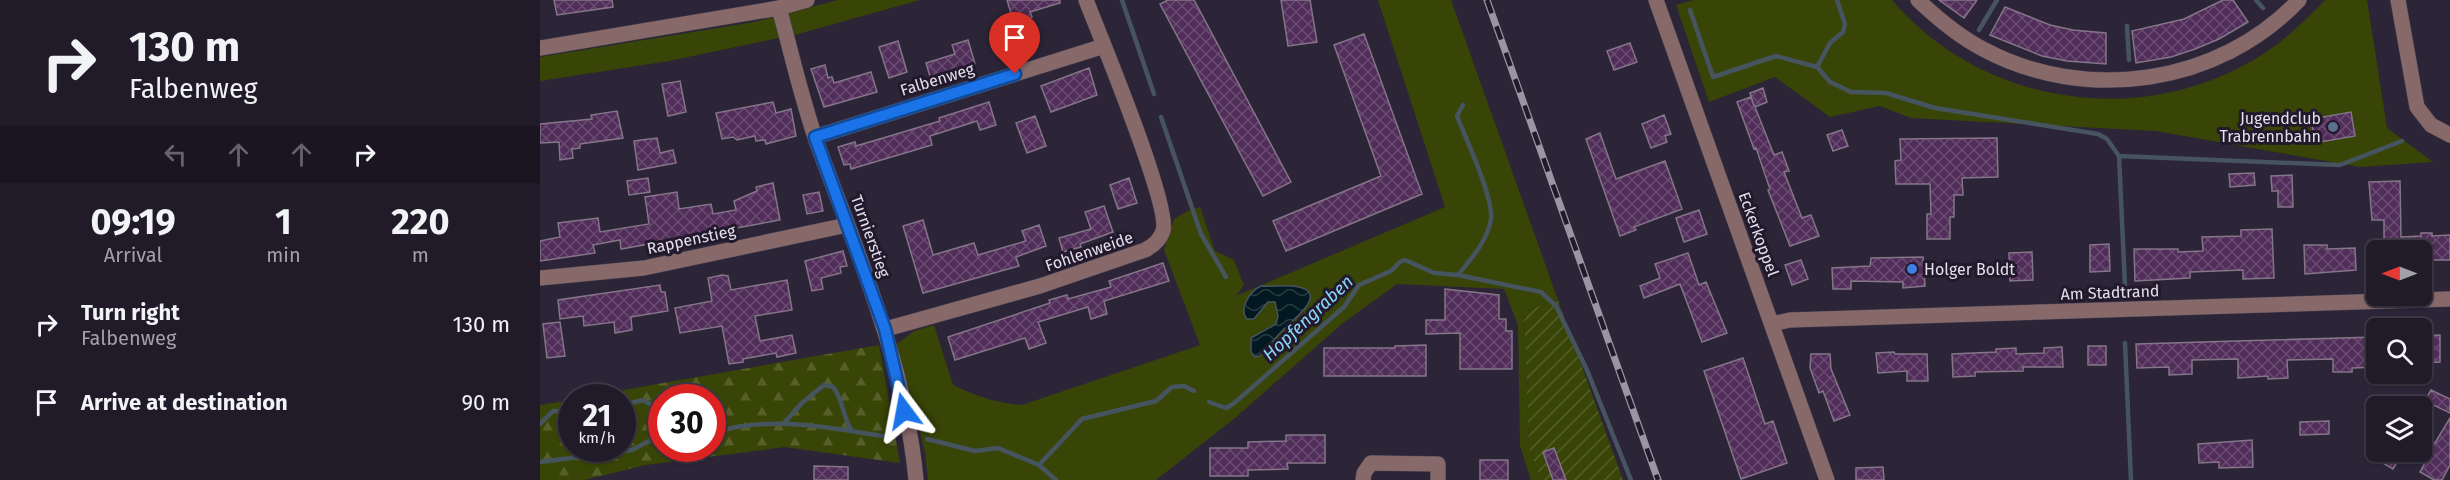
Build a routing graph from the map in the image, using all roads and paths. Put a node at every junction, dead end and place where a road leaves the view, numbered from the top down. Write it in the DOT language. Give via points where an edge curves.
graph roads {
  1 [pos="807,0"];
  2 [pos="1086,0"];
  3 [pos="1656,0"];
  4 [pos="1918,0"];
  5 [pos="2299,0"];
  6 [pos="2398,0"];
  7 [pos="780,8"];
  8 [pos="1104,46"];
  9 [pos="540,48"];
  10 [pos="2450,135"];
  11 [pos="815,137"];
  12 [pos="848,225"];
  13 [pos="540,278"];
  14 [pos="2450,298"];
  15 [pos="1772,324"];
  16 [pos="885,329"];
  17 [pos="916,480"];
  18 [pos="1363,480"];
  19 [pos="1438,480"];
  20 [pos="1827,480"];
  1 -- 7 [label="street"];
  2 -- 8 [label="street, Fohlenweide"];
  3 -- 15 [label="street, Eckerkoppel"];
  4 -- 5 [label="street" via="1959,35 2010,62 2065,77 2102,81 2148,78 2201,64 2250,40"];
  6 -- 10 [label="street" via="2417,107 2431,125"];
  7 -- 9 [label="street"];
  7 -- 11 [label="street, Turnierstieg"];
  8 -- 11 [label="street, Falbenweg"];
  8 -- 16 [label="street, Fohlenweide" via="1163,210 1163,230 1155,244 1040,286"];
  11 -- 12 [label="street, Turnierstieg"];
  12 -- 13 [label="street, Rappenstieg" via="644,268"];
  12 -- 16 [label="street, Turnierstieg"];
  14 -- 15 [label="street, Am Stadtrand" via="1801,319"];
  15 -- 20 [label="street, Eckerkoppel"];
  16 -- 17 [label="street, Turnierstieg"];
  18 -- 19 [label="street" via="1371,463 1438,464"];
}
